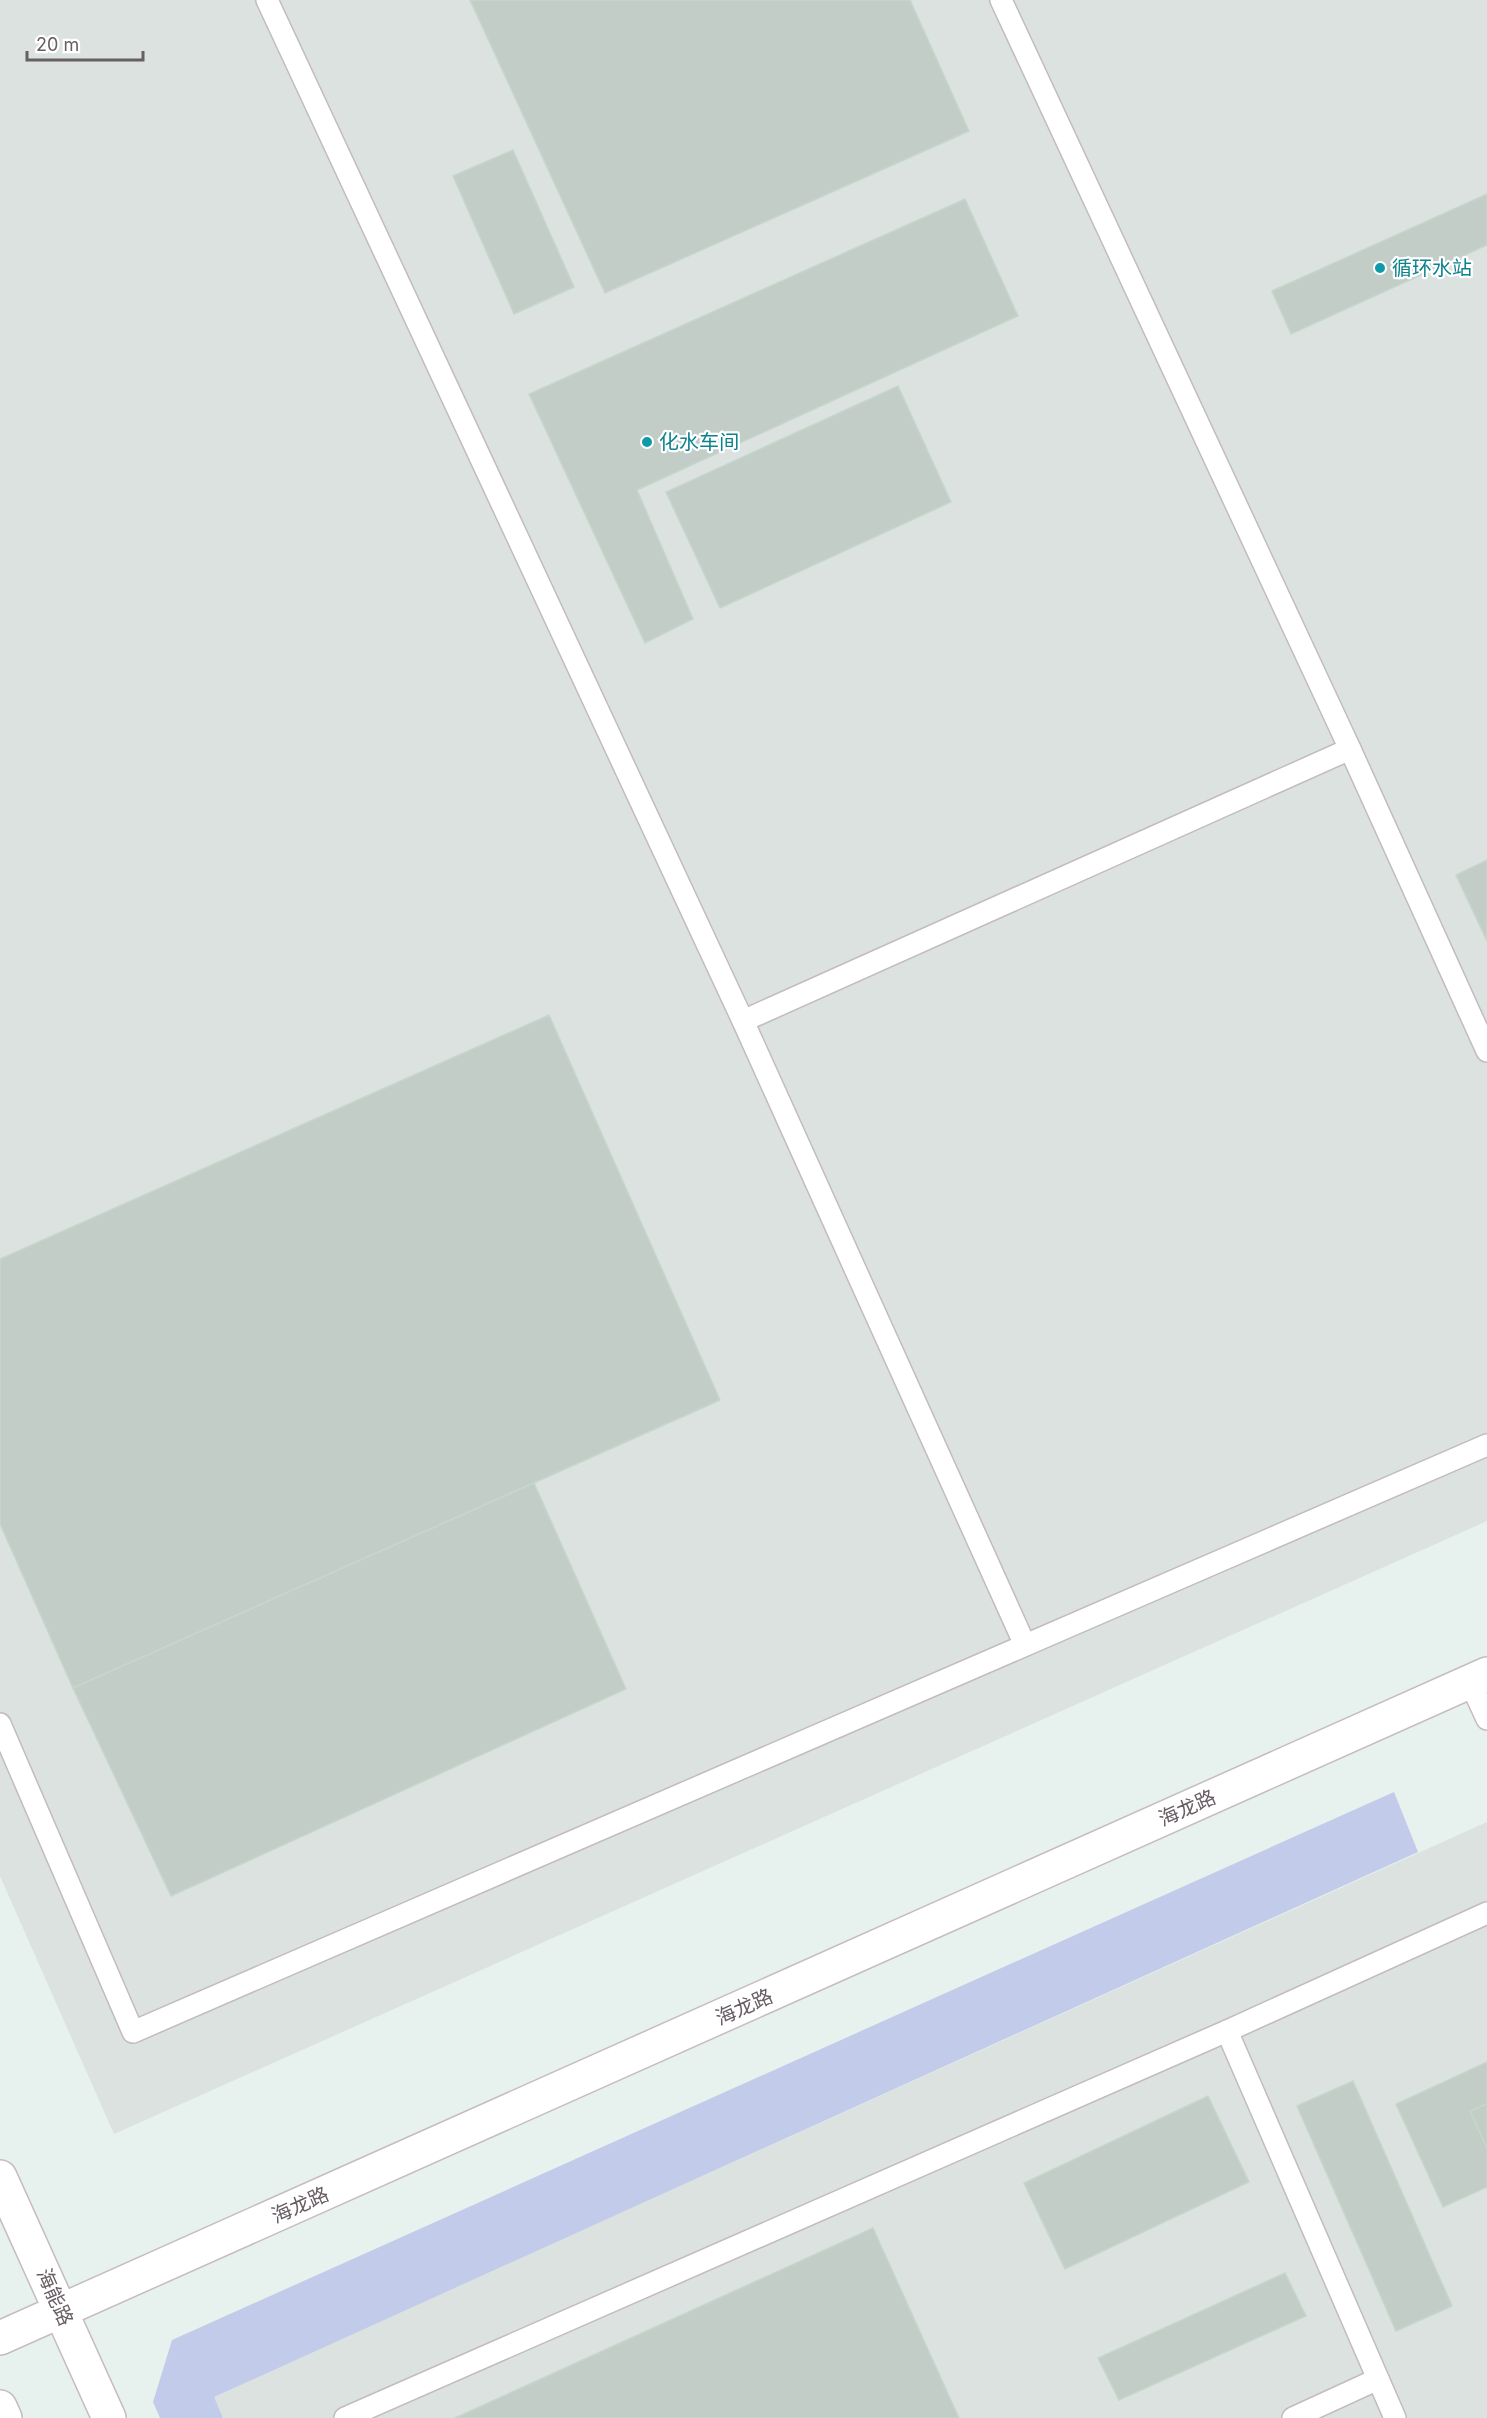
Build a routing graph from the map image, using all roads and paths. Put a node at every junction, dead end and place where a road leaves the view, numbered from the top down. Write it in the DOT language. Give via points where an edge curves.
graph roads {
  1 [pos="267,0"];
  2 [pos="1001,0"];
  3 [pos="1350,749"];
  4 [pos="743,1021"];
  5 [pos="1487,1051"];
  6 [pos="1487,1445"];
  7 [pos="1025,1646"];
  8 [pos="1478,1678"];
  9 [pos="1487,1719"];
  10 [pos="0,1724"];
  11 [pos="1487,1913"];
  12 [pos="1227,2031"];
  13 [pos="0,2177"];
  14 [pos="62,2312"];
  15 [pos="0,2338"];
  16 [pos="1378,2379"];
  17 [pos="0,2407"];
  18 [pos="5,2418"];
  19 [pos="109,2418"];
  20 [pos="345,2418"];
  21 [pos="1293,2418"];
  22 [pos="1395,2418"];
  1 -- 4 [label="lane"];
  2 -- 3 [label="lane"];
  3 -- 4 [label="lane"];
  3 -- 5 [label="lane"];
  4 -- 7 [label="lane"];
  6 -- 7 [label="lane"];
  7 -- 10 [label="lane" via="133,2032"];
  8 -- 9 [label="lane"];
  8 -- 14 [label="street, 海龙路"];
  11 -- 12 [label="lane"];
  12 -- 16 [label="lane"];
  12 -- 20 [label="lane"];
  13 -- 14 [label="street, 海能路"];
  14 -- 15 [label="street, 海龙路"];
  14 -- 19 [label="street, 海能路"];
  16 -- 21 [label="lane"];
  16 -- 22 [label="lane"];
  17 -- 18 [label="street"];
}
